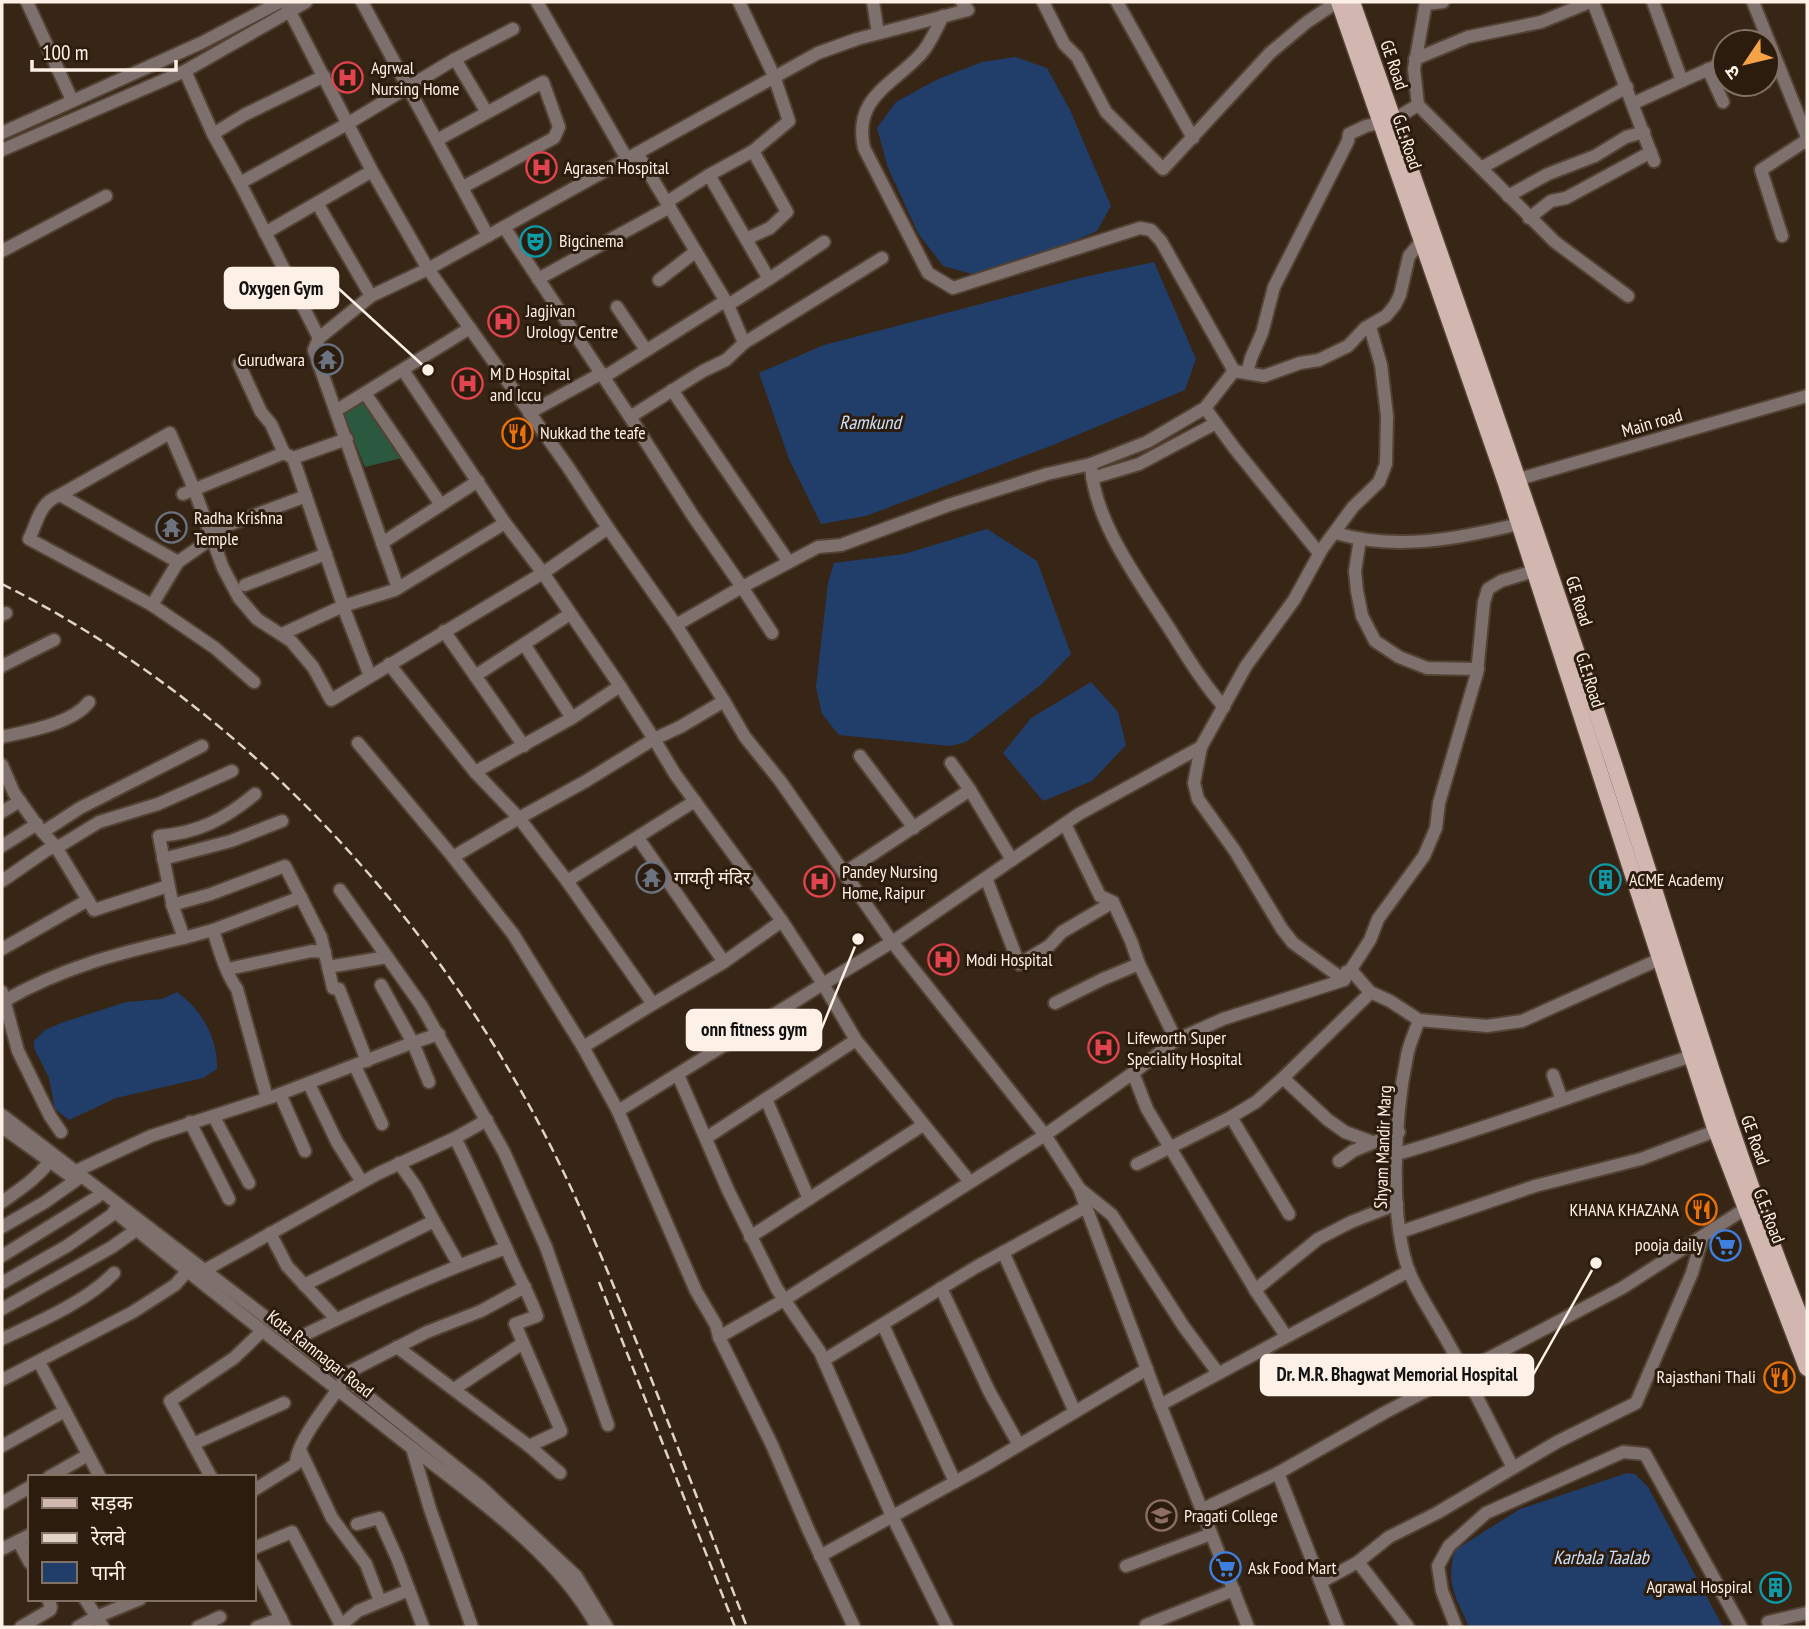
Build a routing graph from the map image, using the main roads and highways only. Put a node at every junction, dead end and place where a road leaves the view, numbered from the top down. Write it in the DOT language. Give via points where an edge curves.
graph roads {
  1 [pos="1338,2"];
  2 [pos="1352,2"];
  3 [pos="1387,122"];
  4 [pos="1512,481"];
  5 [pos="1723,1128"];
  6 [pos="1751,1205"];
  7 [pos="1807,1334"];
  8 [pos="1807,1368"];
  1 -- 3 [label="main road, G.E. Road"];
  2 -- 3 [label="main road, GE Road"];
  3 -- 4 [label="main road, GE Road"];
  4 -- 5 [label="main road, GE Road" via="1610,754"];
  4 -- 5 [label="main road, G.E. Road" via="1519,524 1660,960 1692,1056"];
  5 -- 6 [label="main road, G.E. Road"];
  6 -- 7 [label="main road"];
  6 -- 8 [label="main road, G.E. Road"];
}
